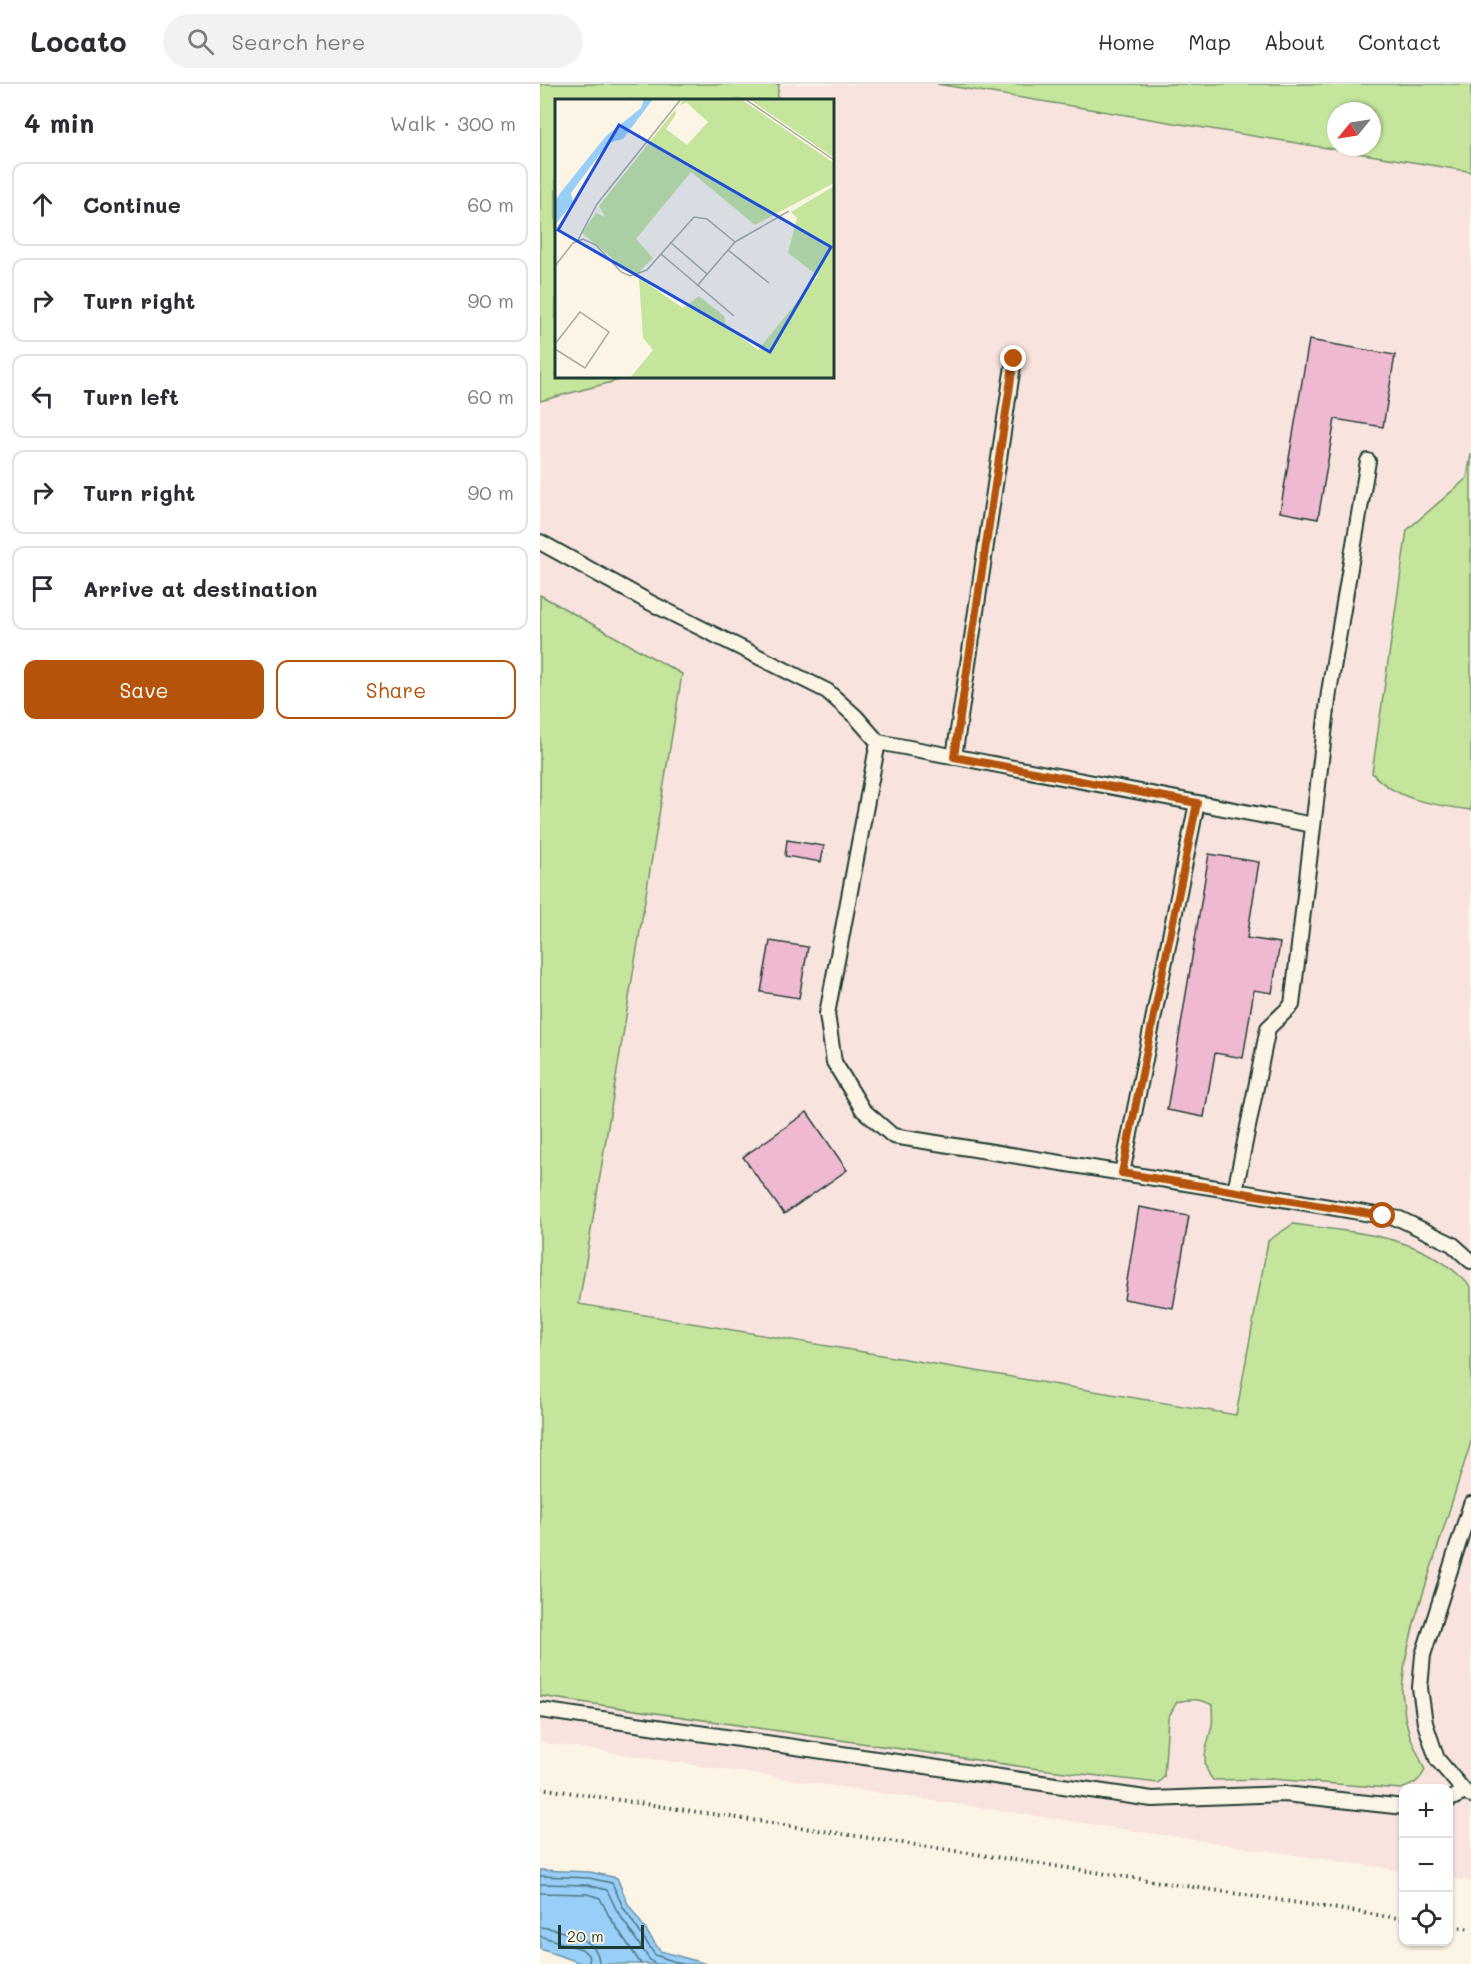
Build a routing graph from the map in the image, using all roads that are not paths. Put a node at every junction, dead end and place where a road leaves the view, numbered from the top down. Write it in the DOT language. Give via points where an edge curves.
graph roads {
  1 [pos="1014,359"];
  2 [pos="1368,460"];
  3 [pos="540,542"];
  4 [pos="878,742"];
  5 [pos="954,757"];
  6 [pos="1197,803"];
  7 [pos="1313,825"];
  8 [pos="1122,1173"];
  9 [pos="1235,1191"];
  10 [pos="1471,1261"];
  11 [pos="1471,1504"];
  12 [pos="540,1710"];
  13 [pos="1468,1794"];
  14 [pos="1453,1799"];
  15 [pos="1399,1806"];
  1 -- 5 [label="lane"];
  2 -- 7 [label="lane" via="1329,692"];
  3 -- 4 [label="lane" via="827,691"];
  4 -- 5 [label="lane"];
  4 -- 8 [label="lane" via="827,1014 834,1062 863,1110 893,1136"];
  5 -- 6 [label="lane"];
  6 -- 7 [label="lane"];
  6 -- 8 [label="lane"];
  7 -- 9 [label="lane" via="1292,1005 1268,1029"];
  8 -- 9 [label="lane"];
  9 -- 10 [label="lane" via="1400,1219 1452,1244"];
  11 -- 13 [label="lane" via="1423,1655 1420,1688 1425,1723 1437,1759"];
  12 -- 15 [label="lane" via="1152,1799 1285,1794"];
  13 -- 14 [label="lane"];
}
